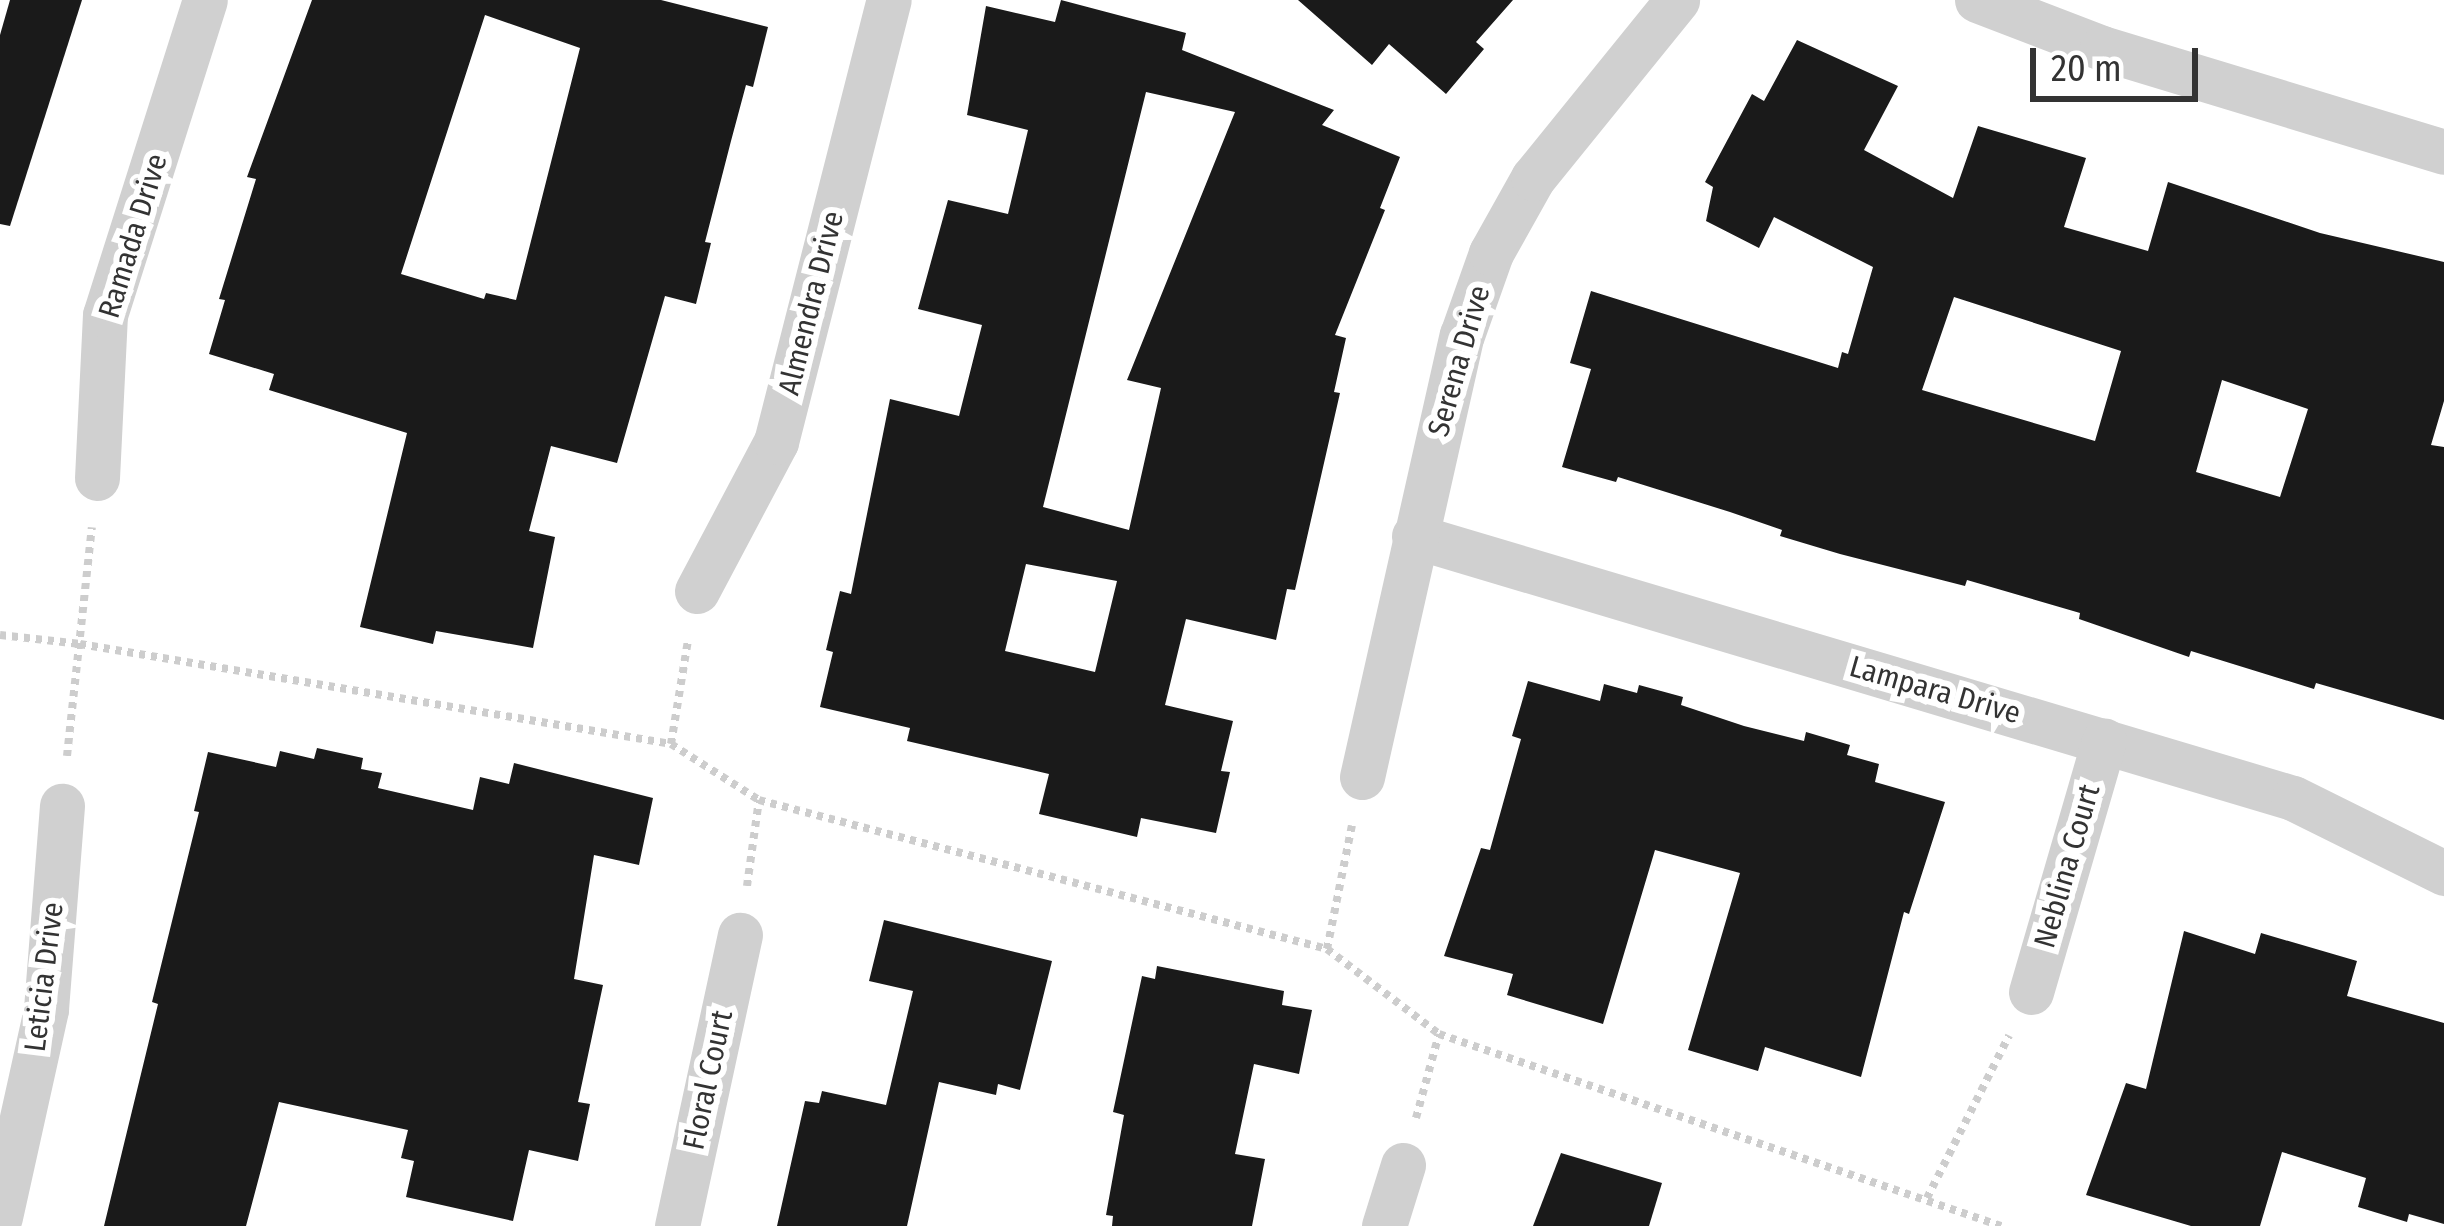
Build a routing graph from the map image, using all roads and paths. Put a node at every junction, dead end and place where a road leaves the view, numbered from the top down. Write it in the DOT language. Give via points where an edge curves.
graph roads {
  1 [pos="206,0"];
  2 [pos="889,0"];
  3 [pos="1677,0"];
  4 [pos="1977,0"];
  5 [pos="2444,152"];
  6 [pos="97,478"];
  7 [pos="1414,536"];
  8 [pos="697,592"];
  9 [pos="0,635"];
  10 [pos="80,644"];
  11 [pos="2104,740"];
  12 [pos="670,744"];
  13 [pos="1362,777"];
  14 [pos="759,800"];
  15 [pos="62,806"];
  16 [pos="2444,873"];
  17 [pos="740,935"];
  18 [pos="1327,949"];
  19 [pos="2031,992"];
  20 [pos="1438,1034"];
  21 [pos="1403,1166"];
  22 [pos="1927,1198"];
  23 [pos="0,1217"];
  24 [pos="676,1226"];
  25 [pos="1384,1226"];
  26 [pos="2001,1226"];
  1 -- 6 [label="street, Ramada Drive" via="105,315"];
  2 -- 8 [label="street, Almendra Drive" via="776,442"];
  3 -- 7 [label="street, Serena Drive" via="1532,178 1490,253"];
  4 -- 5 [label="street" via="2102,48"];
  6 -- 10 [label="path"];
  7 -- 11 [label="street, Lampara Drive"];
  7 -- 13 [label="street, Serena Drive"];
  8 -- 12 [label="path"];
  9 -- 10 [label="path"];
  10 -- 12 [label="path"];
  10 -- 15 [label="path"];
  11 -- 16 [label="street, Lampara Drive" via="2293,798"];
  11 -- 19 [label="street, Neblina Court"];
  12 -- 14 [label="path"];
  13 -- 18 [label="path"];
  14 -- 17 [label="path"];
  14 -- 18 [label="path"];
  15 -- 23 [label="street, Leticia Drive" via="46,1010"];
  17 -- 24 [label="street, Floral Court"];
  18 -- 20 [label="path"];
  19 -- 22 [label="path"];
  20 -- 21 [label="path"];
  20 -- 22 [label="path"];
  21 -- 25 [label="street"];
  22 -- 26 [label="path"];
}
